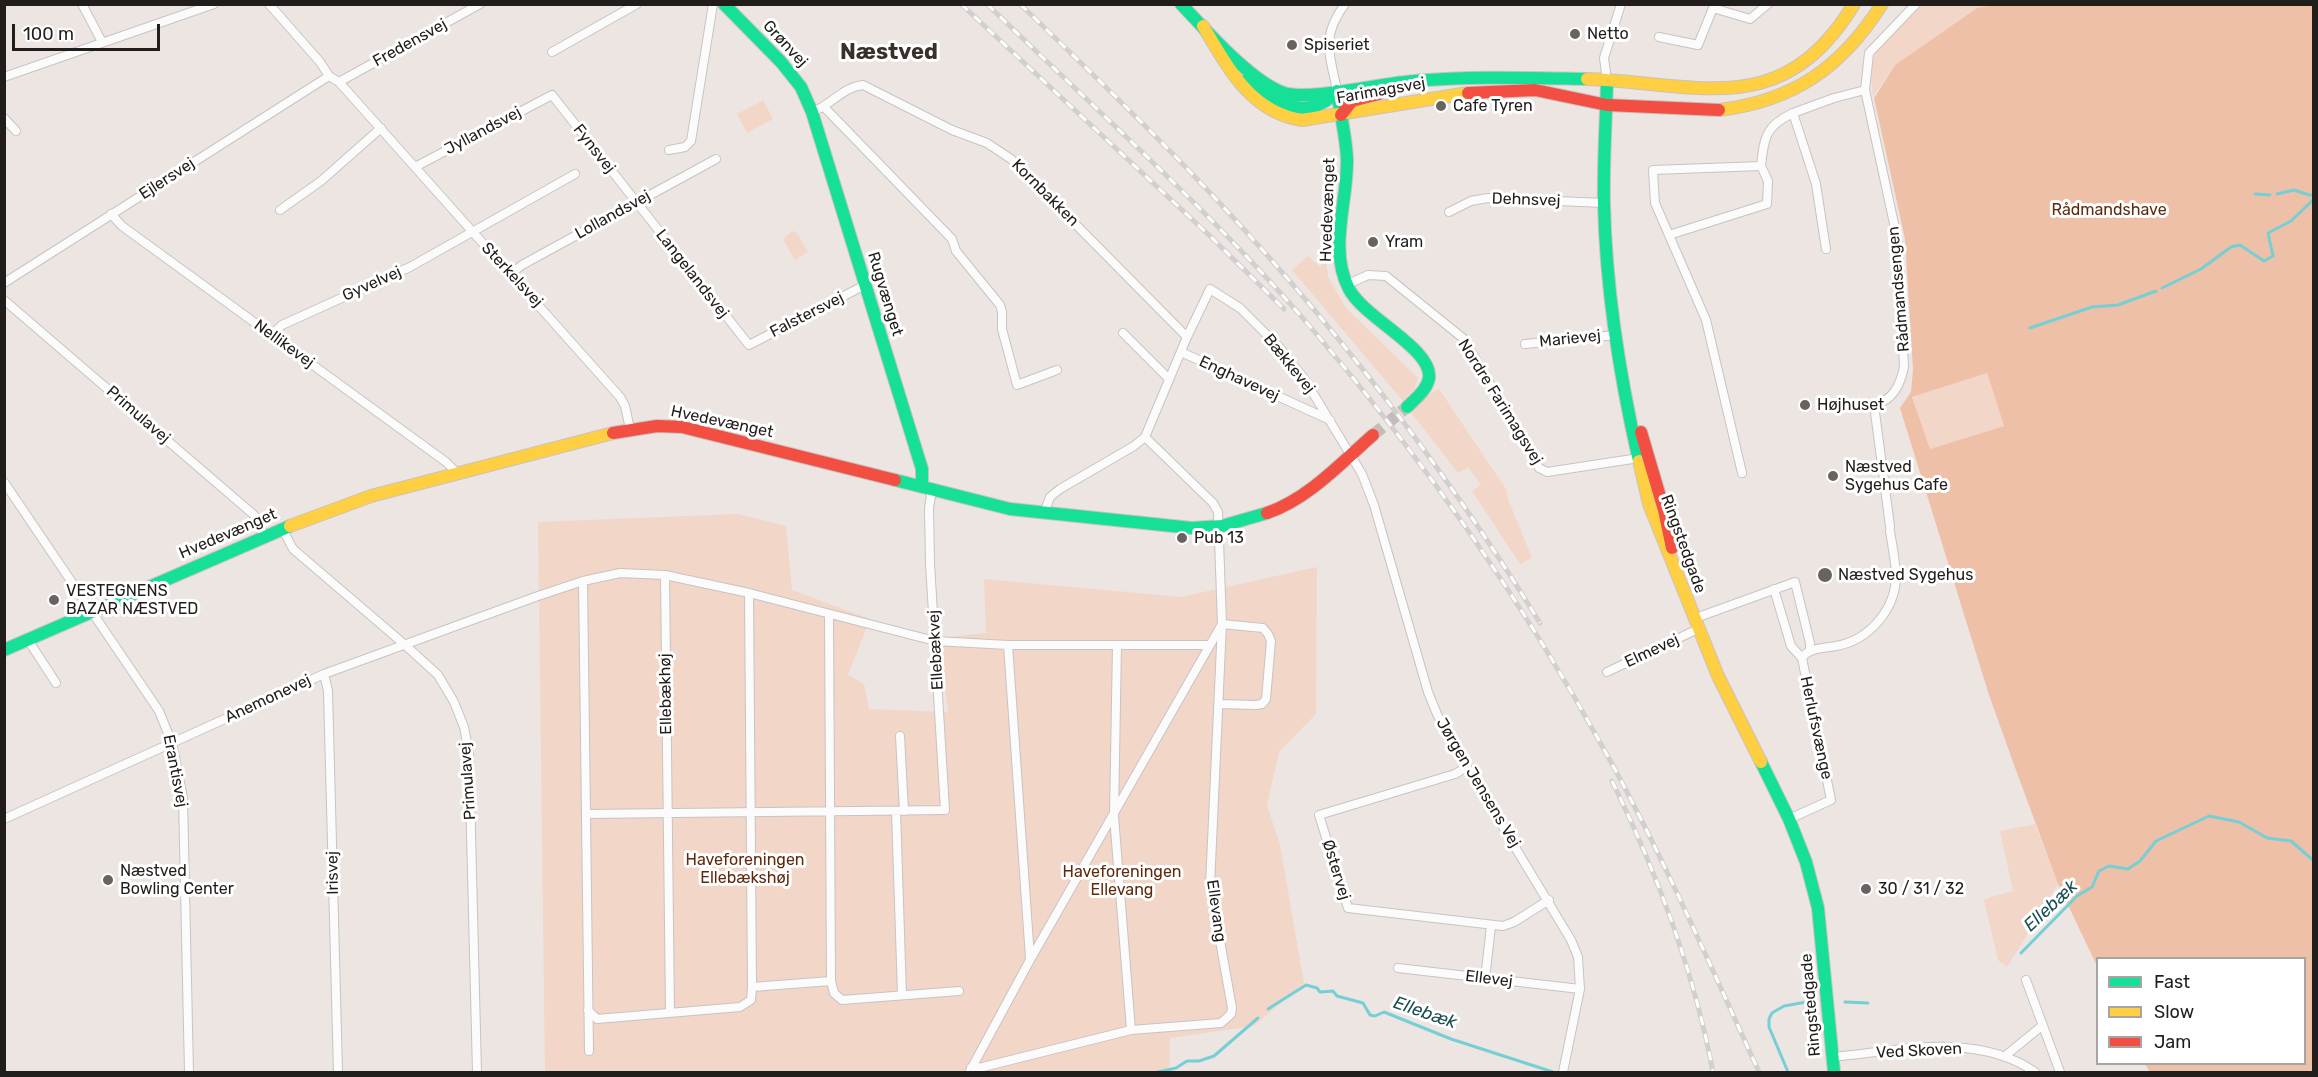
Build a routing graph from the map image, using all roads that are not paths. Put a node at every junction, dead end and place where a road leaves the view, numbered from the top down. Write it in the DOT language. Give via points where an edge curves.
graph roads {
  1 [pos="82,4"];
  2 [pos="214,4"];
  3 [pos="269,4"];
  4 [pos="480,4"];
  5 [pos="637,4"];
  6 [pos="713,4"];
  7 [pos="724,4"];
  8 [pos="1181,4"];
  9 [pos="1345,4"];
  10 [pos="1621,4"];
  11 [pos="1768,4"];
  12 [pos="1854,4"];
  13 [pos="1882,4"];
  14 [pos="1916,4"];
  15 [pos="1203,26"];
  16 [pos="1659,37"];
  17 [pos="102,42"];
  18 [pos="552,52"];
  19 [pos="1232,71"];
  20 [pos="328,76"];
  21 [pos="4,77"];
  22 [pos="1462,80"];
  23 [pos="1607,81"];
  24 [pos="339,82"];
  25 [pos="1865,90"];
  26 [pos="1338,91"];
  27 [pos="552,95"];
  28 [pos="1607,105"];
  29 [pos="825,108"];
  30 [pos="812,112"];
  31 [pos="1793,113"];
  32 [pos="1341,115"];
  33 [pos="4,118"];
  34 [pos="381,128"];
  35 [pos="16,131"];
  36 [pos="669,150"];
  37 [pos="716,159"];
  38 [pos="1761,166"];
  39 [pos="415,167"];
  40 [pos="576,174"];
  41 [pos="636,202"];
  42 [pos="1604,203"];
  43 [pos="280,210"];
  44 [pos="1449,212"];
  45 [pos="111,214"];
  46 [pos="473,233"];
  47 [pos="1669,235"];
  48 [pos="1826,249"];
  49 [pos="512,273"];
  50 [pos="4,283"];
  51 [pos="865,285"];
  52 [pos="1346,285"];
  53 [pos="4,300"];
  54 [pos="1123,333"];
  55 [pos="271,335"];
  56 [pos="1616,335"];
  57 [pos="1187,337"];
  58 [pos="1524,344"];
  59 [pos="749,345"];
  60 [pos="1181,352"];
  61 [pos="1622,367"];
  62 [pos="1057,370"];
  63 [pos="1169,379"];
  64 [pos="1874,405"];
  65 [pos="1407,407"];
  66 [pos="1330,420"];
  67 [pos="630,429"];
  68 [pos="1373,435"];
  69 [pos="1145,437"];
  70 [pos="1351,455"];
  71 [pos="1639,458"];
  72 [pos="1742,472"];
  73 [pos="457,473"];
  74 [pos="4,482"];
  75 [pos="927,488"];
  76 [pos="1044,513"];
  77 [pos="1220,527"];
  78 [pos="282,528"];
  79 [pos="264,536"];
  80 [pos="665,575"];
  81 [pos="1679,580"];
  82 [pos="583,581"];
  83 [pos="1774,589"];
  84 [pos="749,593"];
  85 [pos="92,611"];
  86 [pos="830,615"];
  87 [pos="1222,624"];
  88 [pos="1696,624"];
  89 [pos="28,640"];
  90 [pos="935,641"];
  91 [pos="404,644"];
  92 [pos="1008,645"];
  93 [pos="1117,645"];
  94 [pos="1210,645"];
  95 [pos="4,650"];
  96 [pos="1810,651"];
  97 [pos="1802,658"];
  98 [pos="1607,672"];
  99 [pos="324,674"];
  100 [pos="56,683"];
  101 [pos="1219,704"];
  102 [pos="900,736"];
  103 [pos="172,743"];
  104 [pos="1467,767"];
  105 [pos="831,811"];
  106 [pos="900,811"];
  107 [pos="750,812"];
  108 [pos="668,813"];
  109 [pos="586,814"];
  110 [pos="1114,816"];
  111 [pos="4,819"];
  112 [pos="1789,819"];
  113 [pos="1549,900"];
  114 [pos="1491,926"];
  115 [pos="1030,960"];
  116 [pos="1398,968"];
  117 [pos="1485,979"];
  118 [pos="2026,980"];
  119 [pos="831,981"];
  120 [pos="752,987"];
  121 [pos="1580,989"];
  122 [pos="959,991"];
  123 [pos="902,995"];
  124 [pos="588,1010"];
  125 [pos="670,1013"];
  126 [pos="2043,1025"];
  127 [pos="1131,1030"];
  128 [pos="589,1051"];
  129 [pos="2005,1056"];
  130 [pos="1832,1057"];
  131 [pos="970,1070"];
  132 [pos="189,1072"];
  133 [pos="338,1072"];
  134 [pos="477,1072"];
  135 [pos="1563,1072"];
  136 [pos="1834,1072"];
  137 [pos="2035,1072"];
  138 [pos="2060,1072"];
  1 -- 17 [label="street"];
  2 -- 17 [label="street"];
  3 -- 20 [label="street, Sterkelsvej"];
  4 -- 24 [label="street, Fredensvej"];
  5 -- 18 [label="street"];
  6 -- 36 [label="street" via="691,141 685,147"];
  7 -- 30 [label="street, Grønvej" via="801,87"];
  8 -- 15 [label="street, Farimagsvej"];
  9 -- 26 [label="street" via="1328,38"];
  10 -- 23 [label="street, Ringstedgade" via="1604,58"];
  11 -- 16 [label="street" via="1750,19 1713,8 1698,45"];
  12 -- 23 [label="street, Farimagsvej" via="1842,25 1819,49 1793,68 1764,81 1739,88 1695,91"];
  13 -- 28 [label="street, Farimagsvej" via="1840,58 1809,81 1777,97 1711,111"];
  14 -- 25 [label="street, Rådmandsengen" via="1869,53"];
  15 -- 19 [label="street, Farimagsvej"];
  15 -- 26 [label="street, Farimagsvej" via="1262,81 1282,93 1304,96"];
  17 -- 21 [label="street"];
  19 -- 26 [label="street" via="1269,97 1291,106 1317,106"];
  19 -- 32 [label="street, Farimagsvej" via="1267,109 1283,117 1302,120"];
  20 -- 24 [label="street, Sterkelsvej"];
  20 -- 45 [label="street, Ejlersvej"];
  22 -- 23 [label="street, Farimagsvej"];
  22 -- 26 [label="street, Farimagsvej" via="1427,80"];
  22 -- 32 [label="street" via="1360,97 1348,104"];
  23 -- 28 [label="street, Ringstedgade"];
  24 -- 34 [label="street, Sterkelsvej"];
  25 -- 31 [label="street"];
  25 -- 64 [label="street, Rådmandsengen" via="1898,242 1904,355 1902,376 1895,392"];
  26 -- 32 [label="street, Hvedevænget"];
  27 -- 39 [label="street, Jyllandsvej"];
  27 -- 41 [label="street, Fynsvej"];
  28 -- 32 [label="street, Farimagsvej" via="1535,90 1498,90"];
  28 -- 42 [label="street, Ringstedgade"];
  29 -- 30 [label="street, Kornbakken"];
  29 -- 57 [label="street, Kornbakken" via="852,86 863,85 952,130 987,143 1011,159"];
  29 -- 62 [label="street" via="952,239 956,251 1000,305 1002,329 1017,385"];
  30 -- 51 [label="street, Rugvænget"];
  31 -- 38 [label="street" via="1768,131"];
  31 -- 48 [label="street" via="1816,184"];
  32 -- 52 [label="street, Hvedevænget" via="1347,157 1341,263"];
  33 -- 35 [label="street"];
  34 -- 39 [label="street, Sterkelsvej"];
  34 -- 43 [label="street" via="321,181"];
  37 -- 41 [label="street, Lollandsvej"];
  38 -- 47 [label="street" via="1768,181 1767,204"];
  38 -- 47 [label="street" via="1653,170 1655,203"];
  39 -- 46 [label="street, Sterkelsvej"];
  40 -- 46 [label="street, Gyvelvej"];
  41 -- 49 [label="street, Lollandsvej"];
  41 -- 59 [label="street, Langelandsvej"];
  42 -- 44 [label="street, Dehnsvej" via="1488,198"];
  42 -- 56 [label="street, Ringstedgade"];
  45 -- 50 [label="street, Ejlersvej"];
  45 -- 55 [label="street, Nellikevej"];
  46 -- 49 [label="street, Sterkelsvej"];
  46 -- 55 [label="street, Gyvelvej" via="410,267 282,325"];
  47 -- 72 [label="street" via="1706,320"];
  49 -- 67 [label="street, Sterkelsvej" via="620,397"];
  51 -- 59 [label="street, Falstersvej"];
  51 -- 75 [label="street, Rugvænget"];
  52 -- 65 [label="street, Hvedevænget" via="1366,312 1422,355 1428,366 1429,378 1423,391"];
  52 -- 71 [label="street, Nordre Farimagsvej" via="1368,275 1386,276 1464,339 1539,468 1547,472"];
  53 -- 79 [label="street, Primulavej" via="254,515"];
  54 -- 63 [label="street"];
  55 -- 73 [label="street, Nellikevej"];
  56 -- 58 [label="street, Marievej"];
  56 -- 61 [label="street, Ringstedgade"];
  57 -- 60 [label="street"];
  57 -- 66 [label="street, Bækkevej" via="1210,289 1240,308 1280,348"];
  60 -- 63 [label="street"];
  60 -- 66 [label="street, Enghavevej"];
  61 -- 71 [label="street, Ringstedgade"];
  61 -- 81 [label="street" via="1664,510"];
  63 -- 69 [label="street"];
  64 -- 96 [label="street, Herlufsvænge" via="1890,528 1893,595 1875,626 1854,640"];
  66 -- 70 [label="street, Bækkevej"];
  67 -- 73 [label="street, Hvedevænget"];
  67 -- 75 [label="street, Hvedevænget" via="682,428"];
  68 -- 70 [label="street, Hvedevænget"];
  69 -- 76 [label="street" via="1060,489 1050,497"];
  69 -- 77 [label="street" via="1213,504"];
  70 -- 77 [label="street, Hvedevænget" via="1297,499 1271,514"];
  70 -- 104 [label="street, Jørgen Jensens Vej" via="1374,505 1431,700"];
  71 -- 81 [label="street, Ringstedgade" via="1652,514"];
  73 -- 78 [label="street, Hvedevænget" via="371,496"];
  74 -- 85 [label="street, Erantisvej"];
  75 -- 76 [label="street, Hvedevænget" via="1010,509"];
  75 -- 90 [label="street, Ellebækvej"];
  76 -- 77 [label="street, Hvedevænget" via="1192,528"];
  77 -- 87 [label="street, Ellevang"];
  78 -- 79 [label="street, Hvedevænget"];
  78 -- 91 [label="street, Primulavej" via="292,549"];
  79 -- 85 [label="street, Hvedevænget"];
  80 -- 82 [label="street" via="620,573"];
  80 -- 84 [label="street"];
  80 -- 108 [label="street, Ellebækhøj"];
  81 -- 88 [label="street, Ringstedgade"];
  82 -- 91 [label="street, Anemonevej"];
  82 -- 109 [label="street"];
  83 -- 88 [label="street, Elmevej" via="1725,607"];
  83 -- 96 [label="street" via="1795,582"];
  83 -- 97 [label="street" via="1791,645"];
  84 -- 86 [label="street"];
  84 -- 107 [label="street"];
  85 -- 89 [label="street, Hvedevænget"];
  85 -- 103 [label="street, Erantisvej" via="159,711"];
  86 -- 90 [label="street"];
  86 -- 105 [label="street"];
  87 -- 94 [label="street, Ellevang"];
  87 -- 101 [label="street, Ellevang"];
  87 -- 101 [label="street" via="1263,628 1271,641 1266,699 1262,704"];
  88 -- 98 [label="street, Elmevej"];
  88 -- 112 [label="street, Ringstedgade"];
  89 -- 95 [label="street, Hvedevænget"];
  89 -- 100 [label="street"];
  90 -- 92 [label="street"];
  90 -- 106 [label="street, Ellebækvej" via="945,810"];
  91 -- 99 [label="street, Anemonevej"];
  91 -- 134 [label="street, Primulavej" via="438,675 449,693 464,727 469,753"];
  92 -- 93 [label="street"];
  92 -- 115 [label="street"];
  93 -- 94 [label="street"];
  93 -- 110 [label="street, Ellevang"];
  94 -- 110 [label="street, Ellevang"];
  96 -- 97 [label="street, Herlufsvænge"];
  97 -- 112 [label="street, Herlufsvænge" via="1831,800"];
  99 -- 103 [label="street, Anemonevej"];
  99 -- 133 [label="street, Irisvej" via="328,691"];
  101 -- 127 [label="street, Ellevang" via="1210,885 1231,1014 1221,1023"];
  102 -- 106 [label="street"];
  103 -- 111 [label="street, Anemonevej"];
  103 -- 132 [label="street, Erantisvej" via="183,798"];
  104 -- 113 [label="street, Jørgen Jensens Vej"];
  104 -- 114 [label="street, Østervej" via="1319,815 1348,908"];
  105 -- 106 [label="street"];
  105 -- 107 [label="street"];
  105 -- 119 [label="street"];
  106 -- 123 [label="street"];
  107 -- 108 [label="street"];
  107 -- 120 [label="street"];
  108 -- 109 [label="street"];
  108 -- 125 [label="street, Ellebækhøj"];
  109 -- 124 [label="street"];
  110 -- 115 [label="street, Ellevang"];
  110 -- 127 [label="street, Ellevang"];
  112 -- 130 [label="street, Ringstedgade" via="1818,908"];
  113 -- 114 [label="street, Østervej" via="1514,922"];
  113 -- 121 [label="street, Jørgen Jensens Vej" via="1578,957"];
  114 -- 117 [label="street"];
  115 -- 131 [label="street, Ellevang"];
  116 -- 117 [label="street, Ellevej"];
  117 -- 121 [label="street, Ellevej"];
  118 -- 126 [label="street"];
  119 -- 120 [label="street"];
  119 -- 123 [label="street" via="834,993 842,1000"];
  120 -- 125 [label="street" via="751,1000 740,1007"];
  121 -- 135 [label="street, Jørgen Jensens Vej"];
  122 -- 123 [label="street"];
  124 -- 125 [label="street" via="597,1019"];
  124 -- 128 [label="street"];
  126 -- 129 [label="street"];
  126 -- 138 [label="street"];
  127 -- 131 [label="street, Ellevang"];
  129 -- 130 [label="street, Ved Skoven" via="1980,1048 1953,1046"];
  129 -- 137 [label="street, Ved Skoven"];
  130 -- 136 [label="street, Ringstedgade"];
}
